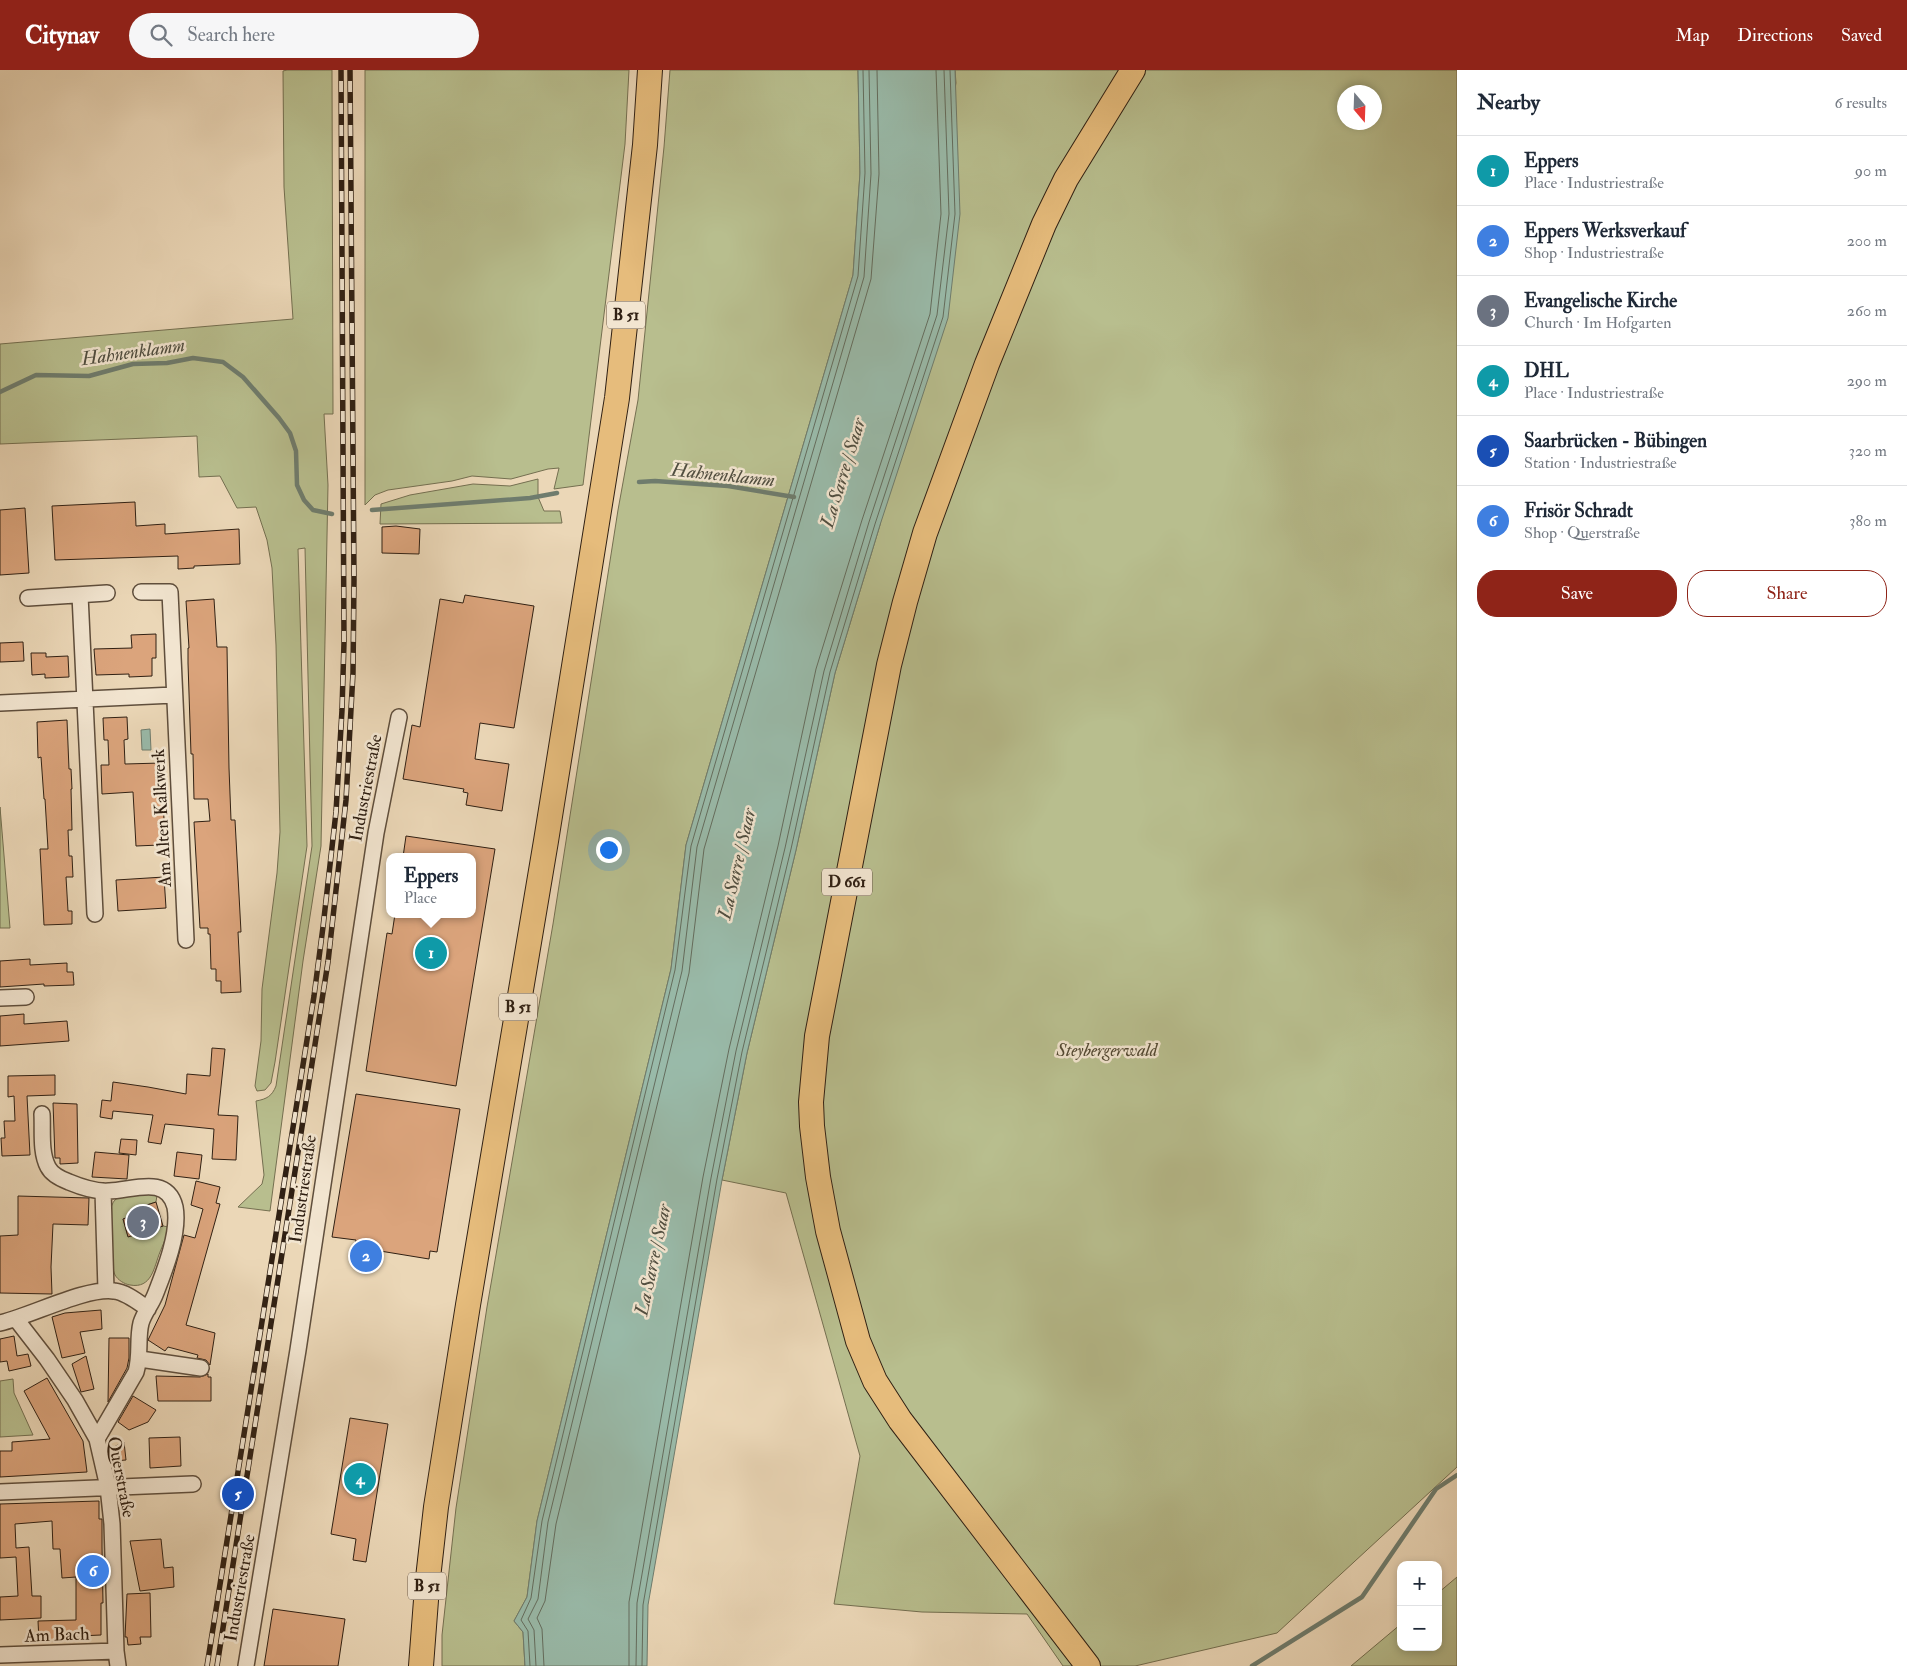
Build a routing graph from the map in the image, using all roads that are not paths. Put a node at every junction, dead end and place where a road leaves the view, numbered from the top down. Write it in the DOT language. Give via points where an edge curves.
graph roads {
  1 [pos="650,70"];
  2 [pos="1133,70"];
  3 [pos="141,592"];
  4 [pos="108,594"];
  5 [pos="80,595"];
  6 [pos="28,598"];
  7 [pos="174,695"];
  8 [pos="85,698"];
  9 [pos="0,703"];
  10 [pos="399,717"];
  11 [pos="96,914"];
  12 [pos="186,940"];
  13 [pos="26,997"];
  14 [pos="0,998"];
  15 [pos="42,1114"];
  16 [pos="103,1191"];
  17 [pos="106,1290"];
  18 [pos="148,1309"];
  19 [pos="16,1319"];
  20 [pos="0,1323"];
  21 [pos="140,1360"];
  22 [pos="201,1368"];
  23 [pos="97,1439"];
  24 [pos="193,1484"];
  25 [pos="108,1487"];
  26 [pos="0,1492"];
  27 [pos="0,1655"];
  28 [pos="117,1659"];
  29 [pos="246,1666"];
  30 [pos="421,1666"];
  31 [pos="1088,1666"];
  1 -- 30 [label="main road, B 51" via="646,145 617,398 436,1507"];
  2 -- 31 [label="main road, D 661" via="1066,179 1044,224 987,364 926,533 887,675 817,1036 811,1102 818,1177 828,1231 865,1360 900,1420"];
  3 -- 7 [label="street, Am Alten Kalkwerk" via="170,592"];
  4 -- 5 [label="street"];
  5 -- 6 [label="street"];
  5 -- 8 [label="street"];
  7 -- 8 [label="street"];
  7 -- 12 [label="street, Am Alten Kalkwerk"];
  8 -- 9 [label="street"];
  8 -- 11 [label="street"];
  10 -- 29 [label="street, Industriestraße" via="370,870 298,1350"];
  13 -- 14 [label="street"];
  15 -- 16 [label="street" via="45,1159 53,1174 75,1185"];
  16 -- 17 [label="street"];
  16 -- 18 [label="street" via="151,1186 166,1192 174,1205 176,1218 170,1249"];
  17 -- 18 [label="street" via="125,1295"];
  17 -- 19 [label="street" via="91,1292"];
  18 -- 21 [label="street" via="139,1332"];
  19 -- 20 [label="street"];
  19 -- 23 [label="street, Querstraße" via="75,1400"];
  21 -- 22 [label="street"];
  21 -- 23 [label="street" via="132,1381"];
  23 -- 25 [label="street, Querstraße"];
  24 -- 25 [label="street"];
  25 -- 26 [label="street"];
  25 -- 28 [label="street, Querstraße"];
  27 -- 28 [label="street, Am Bach"];
}
